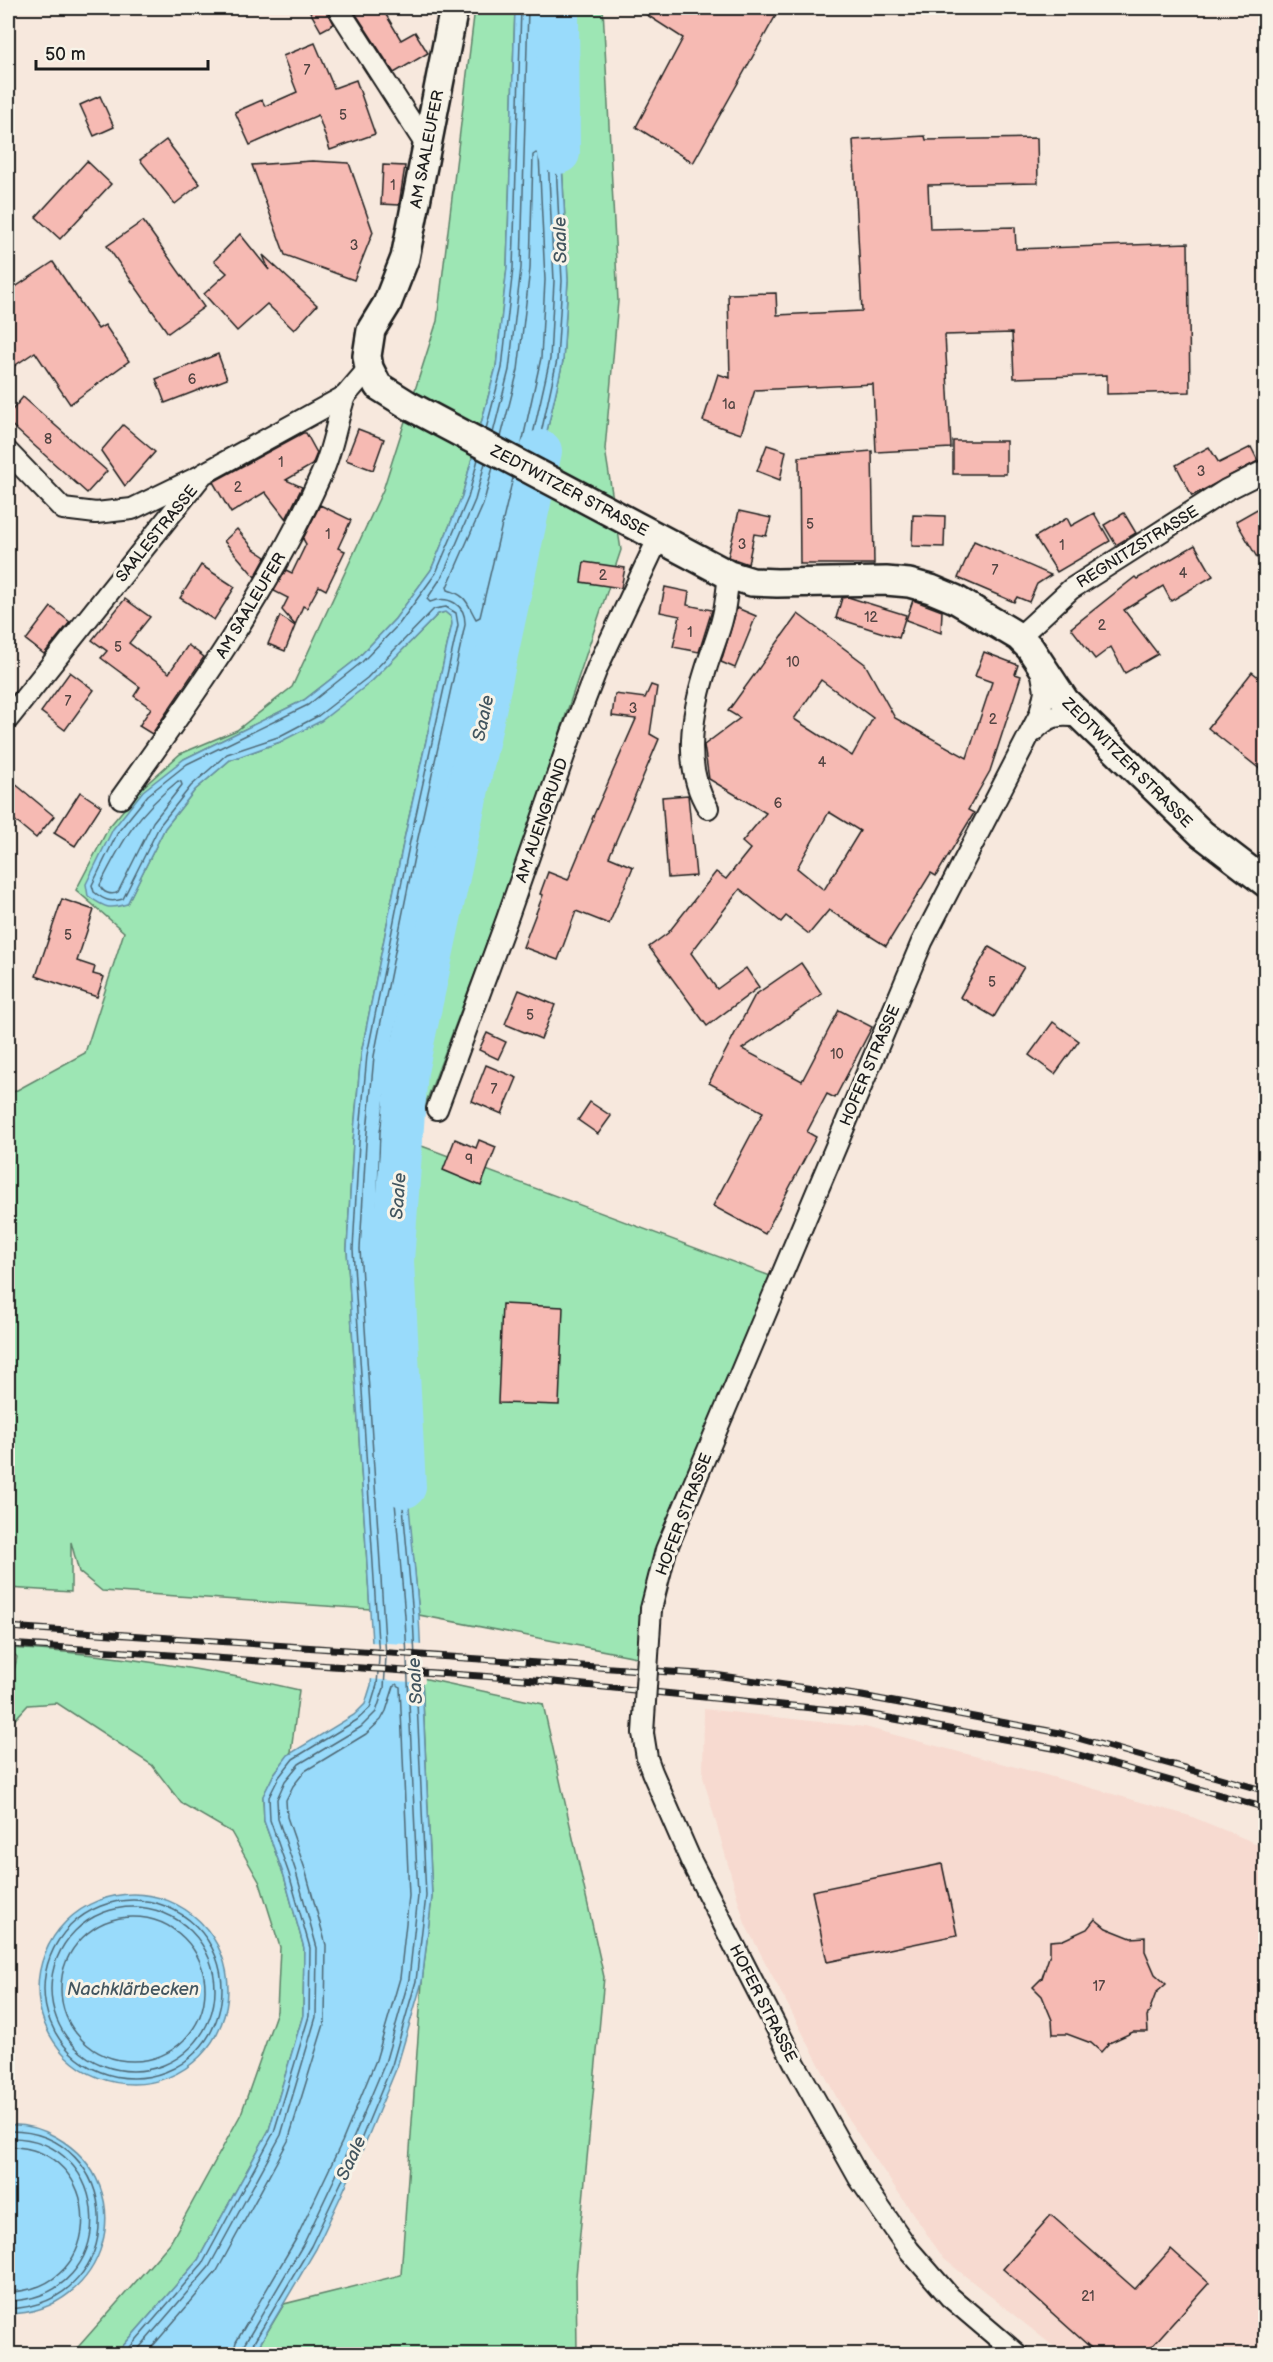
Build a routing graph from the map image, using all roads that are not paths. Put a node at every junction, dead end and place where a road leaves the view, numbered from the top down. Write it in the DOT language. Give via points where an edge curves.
graph roads {
  1 [pos="338,8"];
  2 [pos="454,8"];
  3 [pos="426,145"];
  4 [pos="369,368"];
  5 [pos="345,396"];
  6 [pos="8,452"];
  7 [pos="1266,470"];
  8 [pos="203,474"];
  9 [pos="659,537"];
  10 [pos="729,575"];
  11 [pos="1019,637"];
  12 [pos="1038,659"];
  13 [pos="1081,717"];
  14 [pos="8,719"];
  15 [pos="1028,737"];
  16 [pos="121,798"];
  17 [pos="708,807"];
  18 [pos="1266,883"];
  19 [pos="437,1109"];
  20 [pos="1017,2355"];
  1 -- 3 [label="street"];
  2 -- 3 [label="street, AM SAALEUFER"];
  3 -- 4 [label="street, AM SAALEUFER" via="405,258 369,336"];
  4 -- 5 [label="street, SAALESTRASSE"];
  4 -- 9 [label="street, ZEDTWITZER STRASSE" via="378,386 410,406"];
  5 -- 8 [label="street, SAALESTRASSE"];
  5 -- 16 [label="street, AM SAALEUFER" via="322,474 265,585 194,696"];
  6 -- 8 [label="street" via="63,510 96,513 132,509"];
  7 -- 11 [label="street, REGNITZSTRASSE" via="1226,490 1071,589"];
  8 -- 14 [label="street, SAALESTRASSE"];
  9 -- 10 [label="street, ZEDTWITZER STRASSE"];
  9 -- 19 [label="street, AM AUENGRUND" via="576,722"];
  10 -- 11 [label="street, ZEDTWITZER STRASSE" via="752,582 909,583 955,599"];
  10 -- 17 [label="street" via="723,616 699,693 694,724 693,776"];
  11 -- 12 [label="street, ZEDTWITZER STRASSE"];
  12 -- 13 [label="street, ZEDTWITZER STRASSE" via="1065,701"];
  12 -- 15 [label="street, HOFER STRASSE" via="1045,691 1040,714"];
  13 -- 15 [label="street, HOFER STRASSE" via="1056,716 1045,720"];
  13 -- 18 [label="street, ZEDTWITZER STRASSE" via="1202,834"];
  15 -- 20 [label="street, HOFER STRASSE, bridge" via="922,942 666,1550 651,1609 642,1733 652,1772 691,1861 794,2062 860,2178 909,2250 950,2297"];
}
